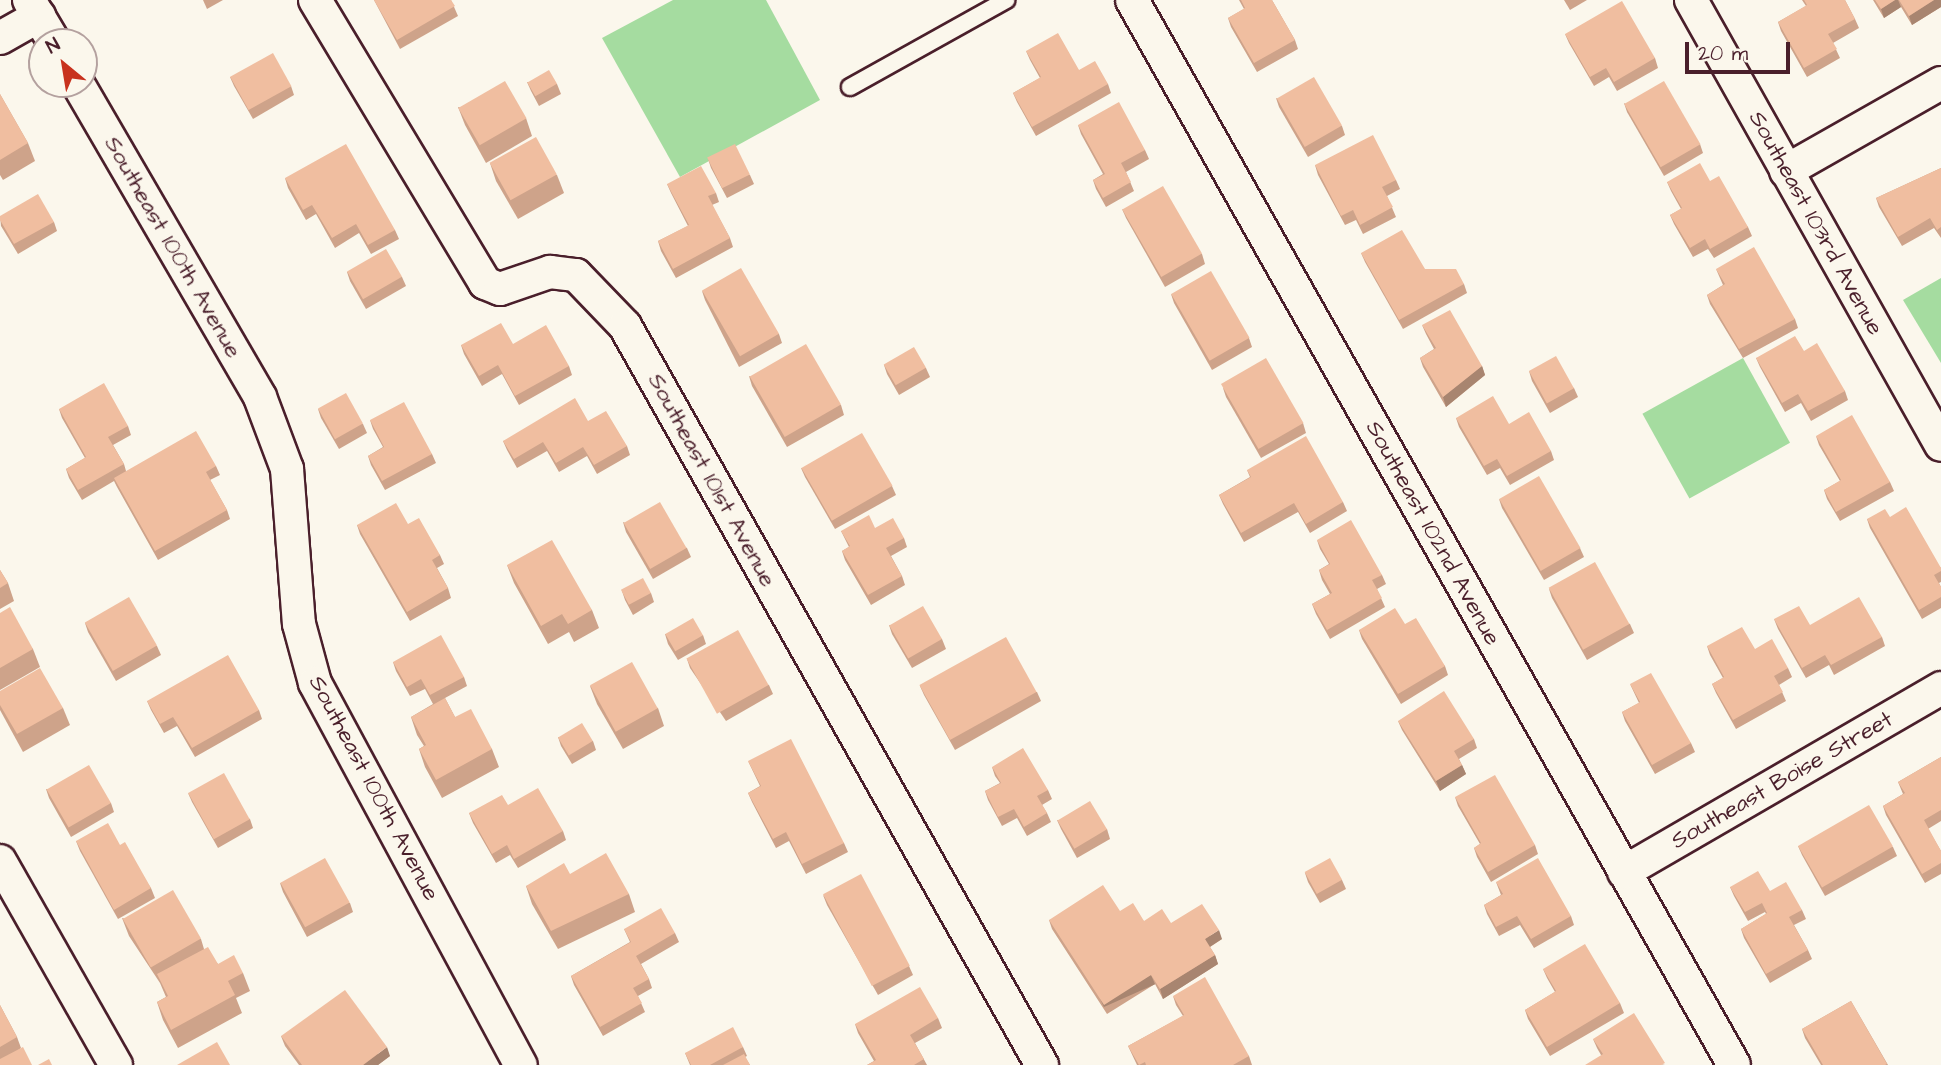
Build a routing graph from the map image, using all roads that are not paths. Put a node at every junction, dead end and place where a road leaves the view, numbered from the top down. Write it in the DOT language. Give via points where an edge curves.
graph roads {
  1 [pos="315,0"];
  2 [pos="1006,0"];
  3 [pos="1132,0"];
  4 [pos="1692,0"];
  5 [pos="40,19"];
  6 [pos="0,38"];
  7 [pos="1941,83"];
  8 [pos="850,87"];
  9 [pos="86,98"];
  10 [pos="1786,171"];
  11 [pos="1941,445"];
  12 [pos="1941,688"];
  13 [pos="0,861"];
  14 [pos="1624,872"];
  15 [pos="116,1065"];
  16 [pos="521,1065"];
  17 [pos="1042,1065"];
  18 [pos="1734,1065"];
  1 -- 17 [label="street, Southeast 101st Avenue" via="485,283 500,289 550,272 576,275 625,326"];
  2 -- 8 [label="lane"];
  3 -- 14 [label="street, Southeast 102nd Avenue"];
  4 -- 10 [label="street, Southeast 103rd Avenue"];
  5 -- 6 [label="street"];
  7 -- 10 [label="street"];
  9 -- 16 [label="street, Southeast 100th Avenue" via="260,397 287,469 299,624 315,683"];
  10 -- 11 [label="street, Southeast 103rd Avenue"];
  12 -- 14 [label="street, Southeast Boise Street"];
  13 -- 15 [label="street"];
  14 -- 18 [label="street, Southeast 102nd Avenue"];
}
